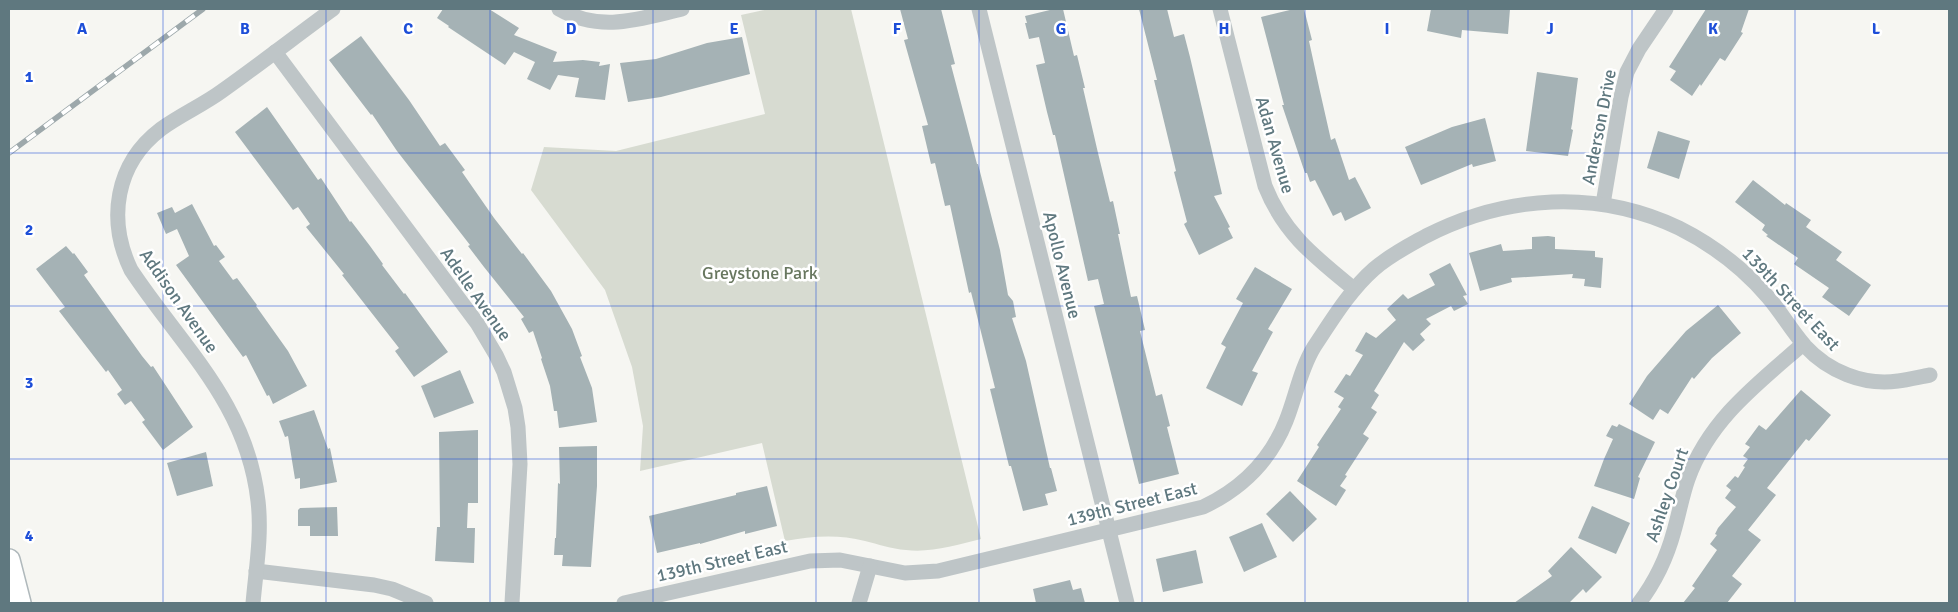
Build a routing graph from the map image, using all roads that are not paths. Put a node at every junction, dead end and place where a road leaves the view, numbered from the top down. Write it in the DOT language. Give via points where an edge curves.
graph roads {
  1 [pos="333,9"];
  2 [pos="560,9"];
  3 [pos="682,9"];
  4 [pos="979,9"];
  5 [pos="1220,9"];
  6 [pos="1666,9"];
  7 [pos="275,52"];
  8 [pos="1603,204"];
  9 [pos="1354,289"];
  10 [pos="1803,344"];
  11 [pos="1930,375"];
  12 [pos="1109,530"];
  13 [pos="9,560"];
  14 [pos="870,566"];
  15 [pos="256,572"];
  16 [pos="20,603"];
  17 [pos="253,603"];
  18 [pos="426,603"];
  19 [pos="512,603"];
  20 [pos="624,603"];
  21 [pos="859,603"];
  22 [pos="1127,603"];
  23 [pos="1639,603"];
  1 -- 7 [label="street, Addison Avenue"];
  2 -- 3 [label="street" via="587,20 613,23 626,23"];
  4 -- 12 [label="street, Apollo Avenue"];
  5 -- 9 [label="street, Adan Avenue" via="1272,206 1302,245"];
  6 -- 8 [label="street, Anderson Drive" via="1627,72"];
  7 -- 15 [label="street, Addison Avenue" via="150,139 126,174 117,215 120,244 131,270 220,392 238,426 251,463 258,501"];
  7 -- 19 [label="street, Adelle Avenue" via="477,323 504,372 515,408 520,446"];
  8 -- 9 [label="street, 139th Street East" via="1538,202 1471,216 1400,249 1374,268"];
  8 -- 10 [label="street, 139th Street East" via="1667,223 1722,254 1768,297"];
  9 -- 12 [label="street, 139th Street East" via="1302,370 1286,421 1274,446 1245,480 1222,498 1203,507"];
  10 -- 11 [label="street, 139th Street East" via="1823,362 1859,379 1885,382"];
  10 -- 23 [label="street, Ashley Court" via="1738,400 1714,429 1688,478 1662,565"];
  12 -- 14 [label="street, 139th Street East" via="938,571 905,573"];
  12 -- 22 [label="street, Apollo Avenue"];
  13 -- 16 [label="street"];
  14 -- 20 [label="street, 139th Street East" via="840,560 810,561"];
  14 -- 21 [label="street"];
  15 -- 17 [label="street, Addison Avenue"];
  15 -- 18 [label="street" via="374,585"];
}
